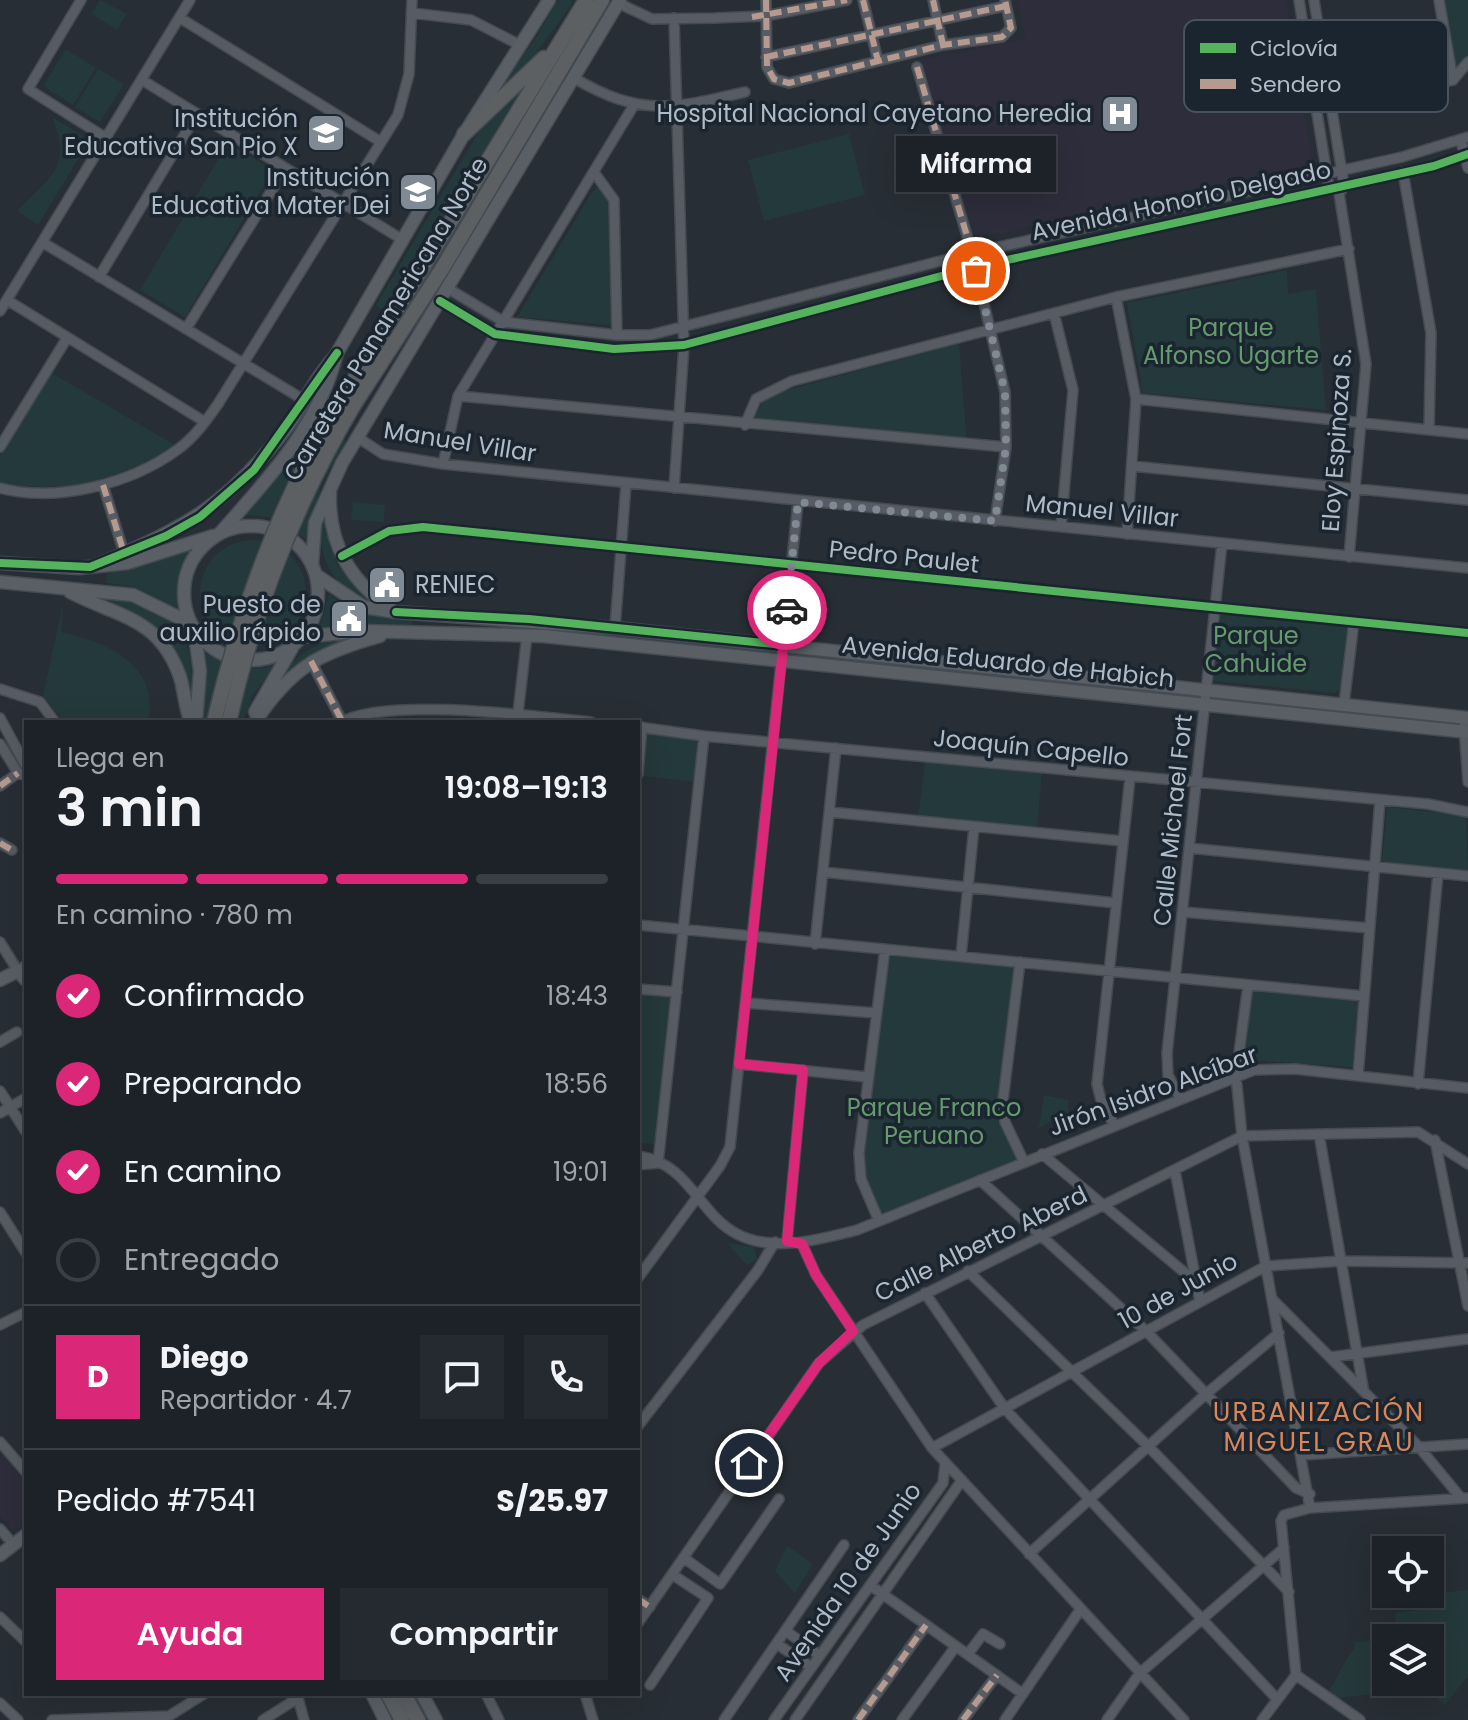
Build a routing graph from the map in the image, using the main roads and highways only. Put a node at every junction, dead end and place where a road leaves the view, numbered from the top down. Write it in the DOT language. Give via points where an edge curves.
graph roads {
  1 [pos="549,0"];
  2 [pos="602,0"];
  3 [pos="584,2"];
  4 [pos="619,2"];
  5 [pos="561,40"];
  6 [pos="464,134"];
  7 [pos="337,353"];
  8 [pos="349,401"];
  9 [pos="316,409"];
  10 [pos="357,437"];
  11 [pos="330,488"];
  12 [pos="218,534"];
  13 [pos="0,563"];
  14 [pos="93,566"];
  15 [pos="314,570"];
  16 [pos="0,582"];
  17 [pos="92,589"];
  18 [pos="67,591"];
  19 [pos="396,612"];
  20 [pos="422,614"];
  21 [pos="192,626"];
  22 [pos="393,632"];
  23 [pos="422,634"];
  24 [pos="303,637"];
  25 [pos="293,647"];
  26 [pos="1466,718"];
  27 [pos="190,719"];
  28 [pos="214,720"];
  29 [pos="229,720"];
  30 [pos="254,720"];
  31 [pos="255,720"];
  32 [pos="1466,732"];
  33 [pos="23,972"];
  34 [pos="0,980"];
  35 [pos="22,1540"];
  36 [pos="0,1555"];
  37 [pos="373,1696"];
  38 [pos="389,1696"];
  39 [pos="405,1696"];
  40 [pos="411,1696"];
  41 [pos="423,1696"];
  42 [pos="385,1720"];
  43 [pos="402,1720"];
  44 [pos="418,1720"];
  45 [pos="436,1720"];
  1 -- 6 [label="main road"];
  2 -- 8 [label="highway, Carretera Panamericana Norte" via="442,269"];
  3 -- 5 [label="highway, Carretera Panamericana Norte"];
  4 -- 10 [label="main road"];
  5 -- 6 [label="highway"];
  5 -- 8 [label="highway, Carretera Panamericana Norte"];
  6 -- 7 [label="main road"];
  7 -- 9 [label="main road"];
  7 -- 14 [label="main road" via="254,470 230,494 180,529"];
  8 -- 28 [label="highway, Carretera Panamericana Norte, bridge" via="315,443 268,547"];
  8 -- 29 [label="highway, Carretera Panamericana Norte, bridge" via="281,553 239,675"];
  9 -- 10 [label="main road" via="333,432"];
  9 -- 12 [label="main road" via="273,474"];
  10 -- 11 [label="main road"];
  11 -- 15 [label="main road" via="315,523"];
  11 -- 19 [label="main road" via="329,515 342,556 361,585"];
  12 -- 14 [label="main road" via="140,560"];
  12 -- 15 [label="main road" via="242,526 283,534 300,547"];
  12 -- 21 [label="main road" via="192,559 185,579 184,601"];
  13 -- 14 [label="main road"];
  14 -- 17 [label="main road" via="100,575"];
  15 -- 19 [label="main road, Avenida Eduardo de Habich" via="364,607"];
  15 -- 24 [label="main road" via="316,607"];
  16 -- 18 [label="main road"];
  17 -- 18 [label="main road"];
  17 -- 21 [label="main road" via="145,599"];
  18 -- 27 [label="main road" via="133,618 156,636 181,677"];
  19 -- 20 [label="main road, Avenida Eduardo de Habich"];
  20 -- 23 [label="main road" via="414,624"];
  20 -- 26 [label="main road, Avenida Eduardo de Habich" via="615,628"];
  21 -- 25 [label="main road" via="209,646 240,659 273,657"];
  21 -- 27 [label="main road" via="200,671"];
  22 -- 23 [label="main road, Avenida Eduardo de Habich"];
  22 -- 24 [label="main road, Avenida Eduardo de Habich"];
  22 -- 31 [label="main road" via="311,661 285,681"];
  23 -- 32 [label="main road, Avenida Eduardo de Habich" via="527,635 783,659"];
  24 -- 25 [label="main road"];
  25 -- 30 [label="main road" via="265,690"];
  33 -- 34 [label="main road"];
  35 -- 36 [label="main road"];
  37 -- 42 [label="main road"];
  38 -- 43 [label="highway"];
  39 -- 44 [label="highway"];
  40 -- 44 [label="highway"];
  41 -- 45 [label="main road"];
}
